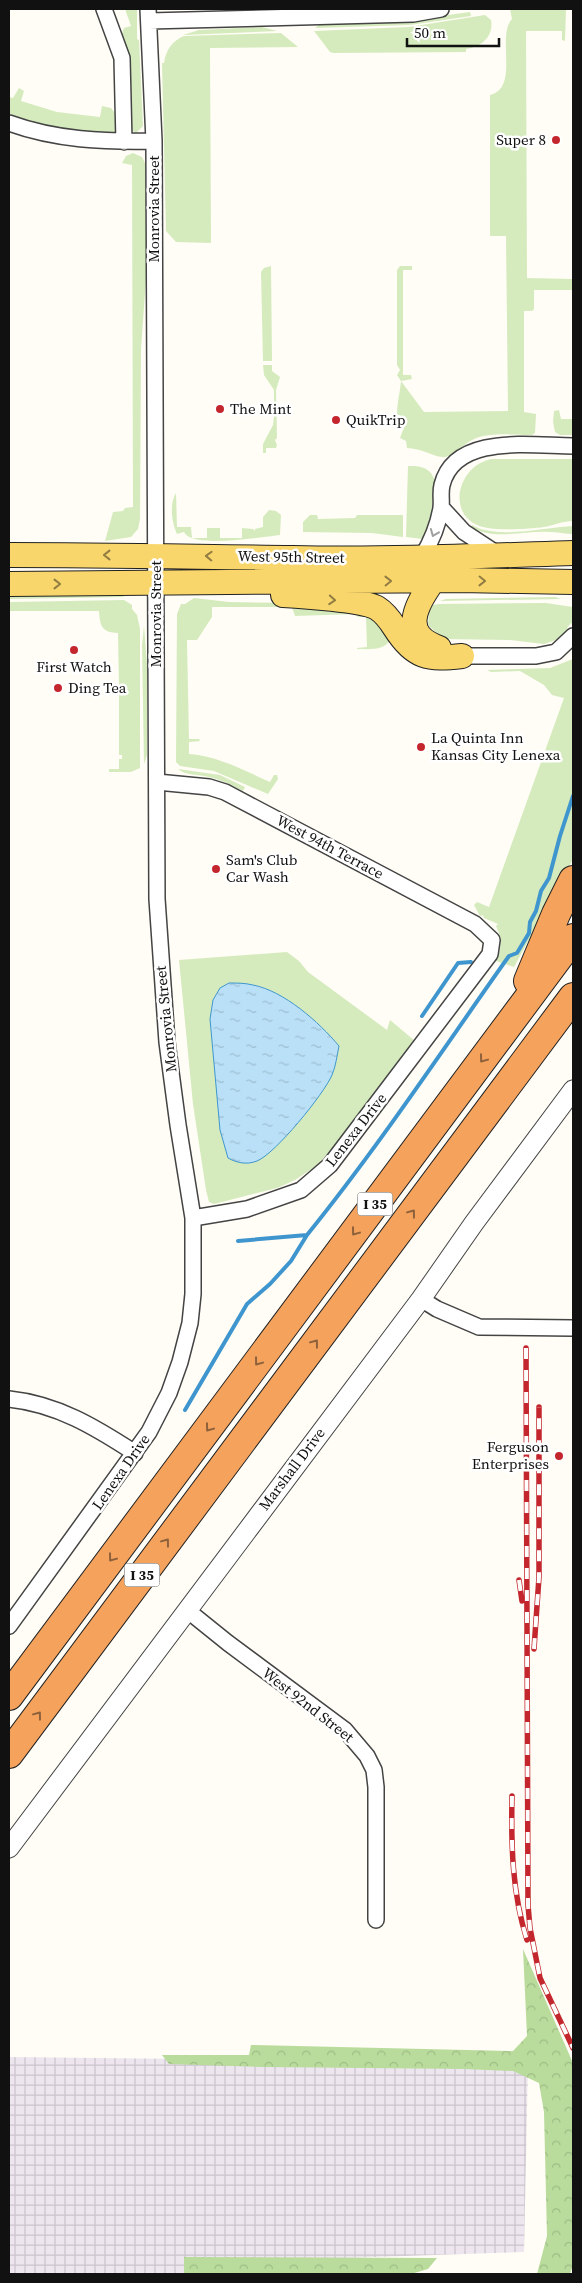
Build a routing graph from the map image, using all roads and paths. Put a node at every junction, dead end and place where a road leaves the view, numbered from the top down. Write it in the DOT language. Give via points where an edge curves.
graph roads {
  1 [pos="104,9"];
  2 [pos="441,9"];
  3 [pos="149,15"];
  4 [pos="9,123"];
  5 [pos="154,141"];
  6 [pos="124,142"];
  7 [pos="573,446"];
  8 [pos="441,507"];
  9 [pos="573,553"];
  10 [pos="9,555"];
  11 [pos="156,555"];
  12 [pos="499,555"];
  13 [pos="422,557"];
  14 [pos="433,581"];
  15 [pos="573,582"];
  16 [pos="217,583"];
  17 [pos="9,584"];
  18 [pos="156,584"];
  19 [pos="573,636"];
  20 [pos="462,656"];
  21 [pos="157,782"];
  22 [pos="573,880"];
  23 [pos="573,938"];
  24 [pos="492,940"];
  25 [pos="573,997"];
  26 [pos="573,1014"];
  27 [pos="512,1020"];
  28 [pos="513,1078"];
  29 [pos="573,1090"];
  30 [pos="193,1218"];
  31 [pos="421,1299"];
  32 [pos="573,1328"];
  33 [pos="9,1400"];
  34 [pos="135,1453"];
  35 [pos="187,1610"];
  36 [pos="9,1626"];
  37 [pos="9,1696"];
  38 [pos="9,1754"];
  39 [pos="9,1848"];
  40 [pos="376,1920"];
  1 -- 6 [label="street" via="122,58"];
  2 -- 3 [label="street" via="406,14"];
  3 -- 5 [label="street, Monrovia Street"];
  4 -- 6 [label="street" via="51,135"];
  5 -- 6 [label="street"];
  5 -- 11 [label="street, Monrovia Street"];
  7 -- 8 [label="street" via="504,446 464,454 445,475"];
  8 -- 12 [label="street" via="464,532"];
  8 -- 13 [label="street, one-way" via="437,528"];
  9 -- 12 [label="main road, West 95th Street"];
  11 -- 10 [label="main road, West 95th Street, one-way"];
  13 -- 11 [label="main road, West 95th Street, one-way"];
  11 -- 18 [label="street, Monrovia Street"];
  12 -- 13 [label="main road, West 95th Street"];
  14 -- 15 [label="main road, West 95th Street, one-way"];
  16 -- 14 [label="main road, West 95th Street, one-way"];
  14 -- 20 [label="main road" via="421,598 414,626 419,637 428,644"];
  16 -- 18 [label="main road, West 95th Street"];
  16 -- 20 [label="main road, one-way" via="241,595 358,601 379,609 409,648 428,658"];
  17 -- 18 [label="main road, West 95th Street, one-way"];
  18 -- 21 [label="street, Monrovia Street"];
  19 -- 20 [label="street" via="556,652 536,656"];
  21 -- 24 [label="street, West 94th Terrace" via="209,786 225,792 475,924"];
  21 -- 30 [label="street, Monrovia Street" via="160,949 174,1097"];
  22 -- 27 [label="highway"];
  23 -- 27 [label="highway, I 35"];
  24 -- 30 [label="street, Lenexa Drive" via="490,954 330,1165 301,1190 247,1209"];
  25 -- 28 [label="highway, I 35"];
  26 -- 28 [label="highway"];
  27 -- 37 [label="highway, I 35, one-way"];
  38 -- 28 [label="highway, I 35, one-way"];
  29 -- 31 [label="street, Marshall Drive"];
  30 -- 34 [label="street, Lenexa Drive" via="194,1294 188,1333 169,1393"];
  31 -- 32 [label="street" via="437,1310 479,1327"];
  31 -- 35 [label="street, Marshall Drive"];
  33 -- 34 [label="street" via="54,1408 76,1417"];
  34 -- 36 [label="street, Lenexa Drive"];
  35 -- 39 [label="street, Marshall Drive"];
  35 -- 40 [label="street, West 92nd Street" via="345,1730 367,1756 374,1770 376,1787"];
}
